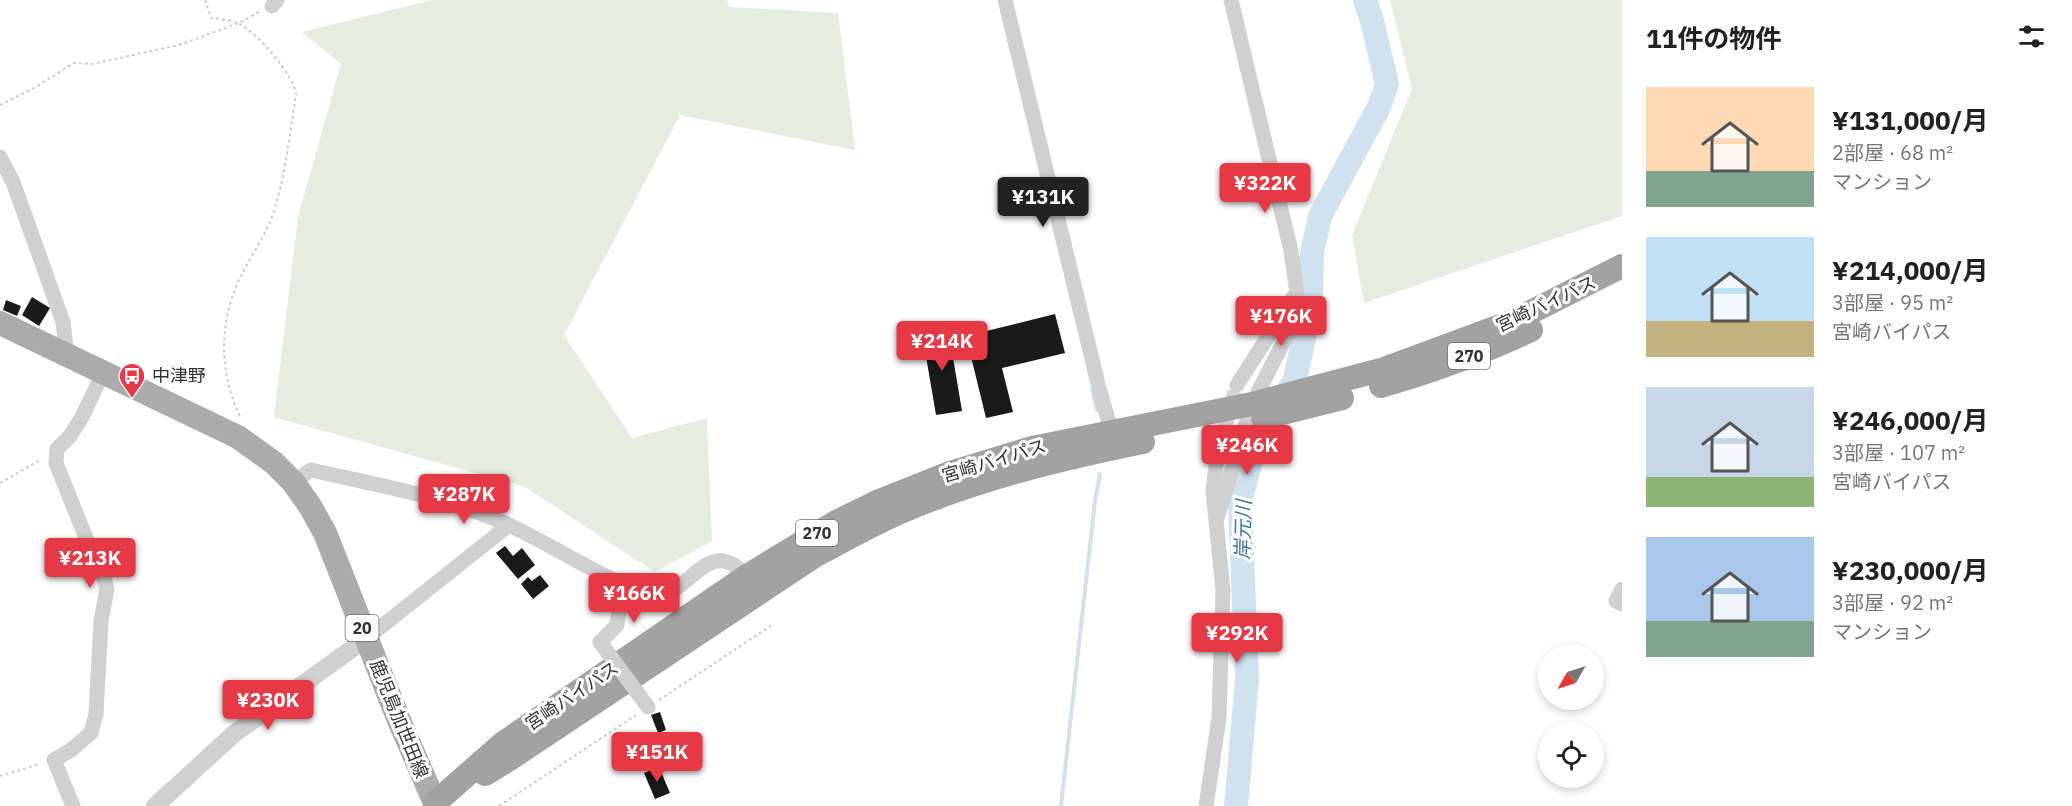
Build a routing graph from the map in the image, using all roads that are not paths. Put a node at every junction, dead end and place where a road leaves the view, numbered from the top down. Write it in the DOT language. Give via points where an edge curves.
graph roads {
  1 [pos="1005,0"];
  2 [pos="1231,0"];
  3 [pos="0,157"];
  4 [pos="1622,266"];
  5 [pos="1622,285"];
  6 [pos="1297,291"];
  7 [pos="0,323"];
  8 [pos="67,356"];
  9 [pos="103,373"];
  10 [pos="1237,385"];
  11 [pos="1311,398"];
  12 [pos="1256,411"];
  13 [pos="1114,439"];
  14 [pos="1218,450"];
  15 [pos="293,482"];
  16 [pos="1216,520"];
  17 [pos="509,525"];
  18 [pos="747,576"];
  19 [pos="623,585"];
  20 [pos="1622,589"];
  21 [pos="1622,604"];
  22 [pos="367,638"];
  23 [pos="648,707"];
  24 [pos="434,805"];
  25 [pos="73,806"];
  26 [pos="155,806"];
  27 [pos="1206,806"];
  1 -- 13 [label="street"];
  2 -- 6 [label="street" via="1291,250"];
  3 -- 8 [label="street" via="13,182 63,322"];
  4 -- 11 [label="highway, 宮崎バイパス / 270" via="1510,322"];
  5 -- 11 [label="highway, 宮崎バイパス / 270" via="1500,344 1430,372"];
  6 -- 10 [label="street"];
  6 -- 12 [label="street" via="1292,325"];
  7 -- 8 [label="main road, 鹿児島加世田線 / 20"];
  8 -- 9 [label="main road, 鹿児島加世田線 / 20"];
  9 -- 15 [label="main road, 鹿児島加世田線 / 20" via="238,437"];
  9 -- 25 [label="street" via="82,417 57,449 56,463 107,589 92,733 54,760"];
  11 -- 12 [label="highway, 宮崎バイパス / 270"];
  12 -- 13 [label="highway, 宮崎バイパス / 270"];
  12 -- 16 [label="street"];
  13 -- 18 [label="highway, 宮崎バイパス / 270" via="1032,448 990,459 877,502"];
  13 -- 24 [label="highway, 宮崎バイパス / 270" via="910,508 816,555"];
  14 -- 16 [label="street" via="1213,491"];
  15 -- 17 [label="street" via="311,470 441,500"];
  15 -- 22 [label="main road, 鹿児島加世田線 / 20" via="325,533"];
  16 -- 27 [label="street" via="1223,590 1220,707"];
  17 -- 19 [label="street"];
  17 -- 22 [label="street"];
  18 -- 19 [label="street" via="733,564 722,561 708,565 666,595 652,596"];
  18 -- 24 [label="highway, 宮崎バイパス / 270" via="501,744"];
  19 -- 23 [label="street, bridge" via="617,625 600,642"];
  20 -- 21 [label="street" via="1616,602"];
  22 -- 24 [label="main road, 鹿児島加世田線 / 20"];
  22 -- 26 [label="street" via="235,733"];
}
